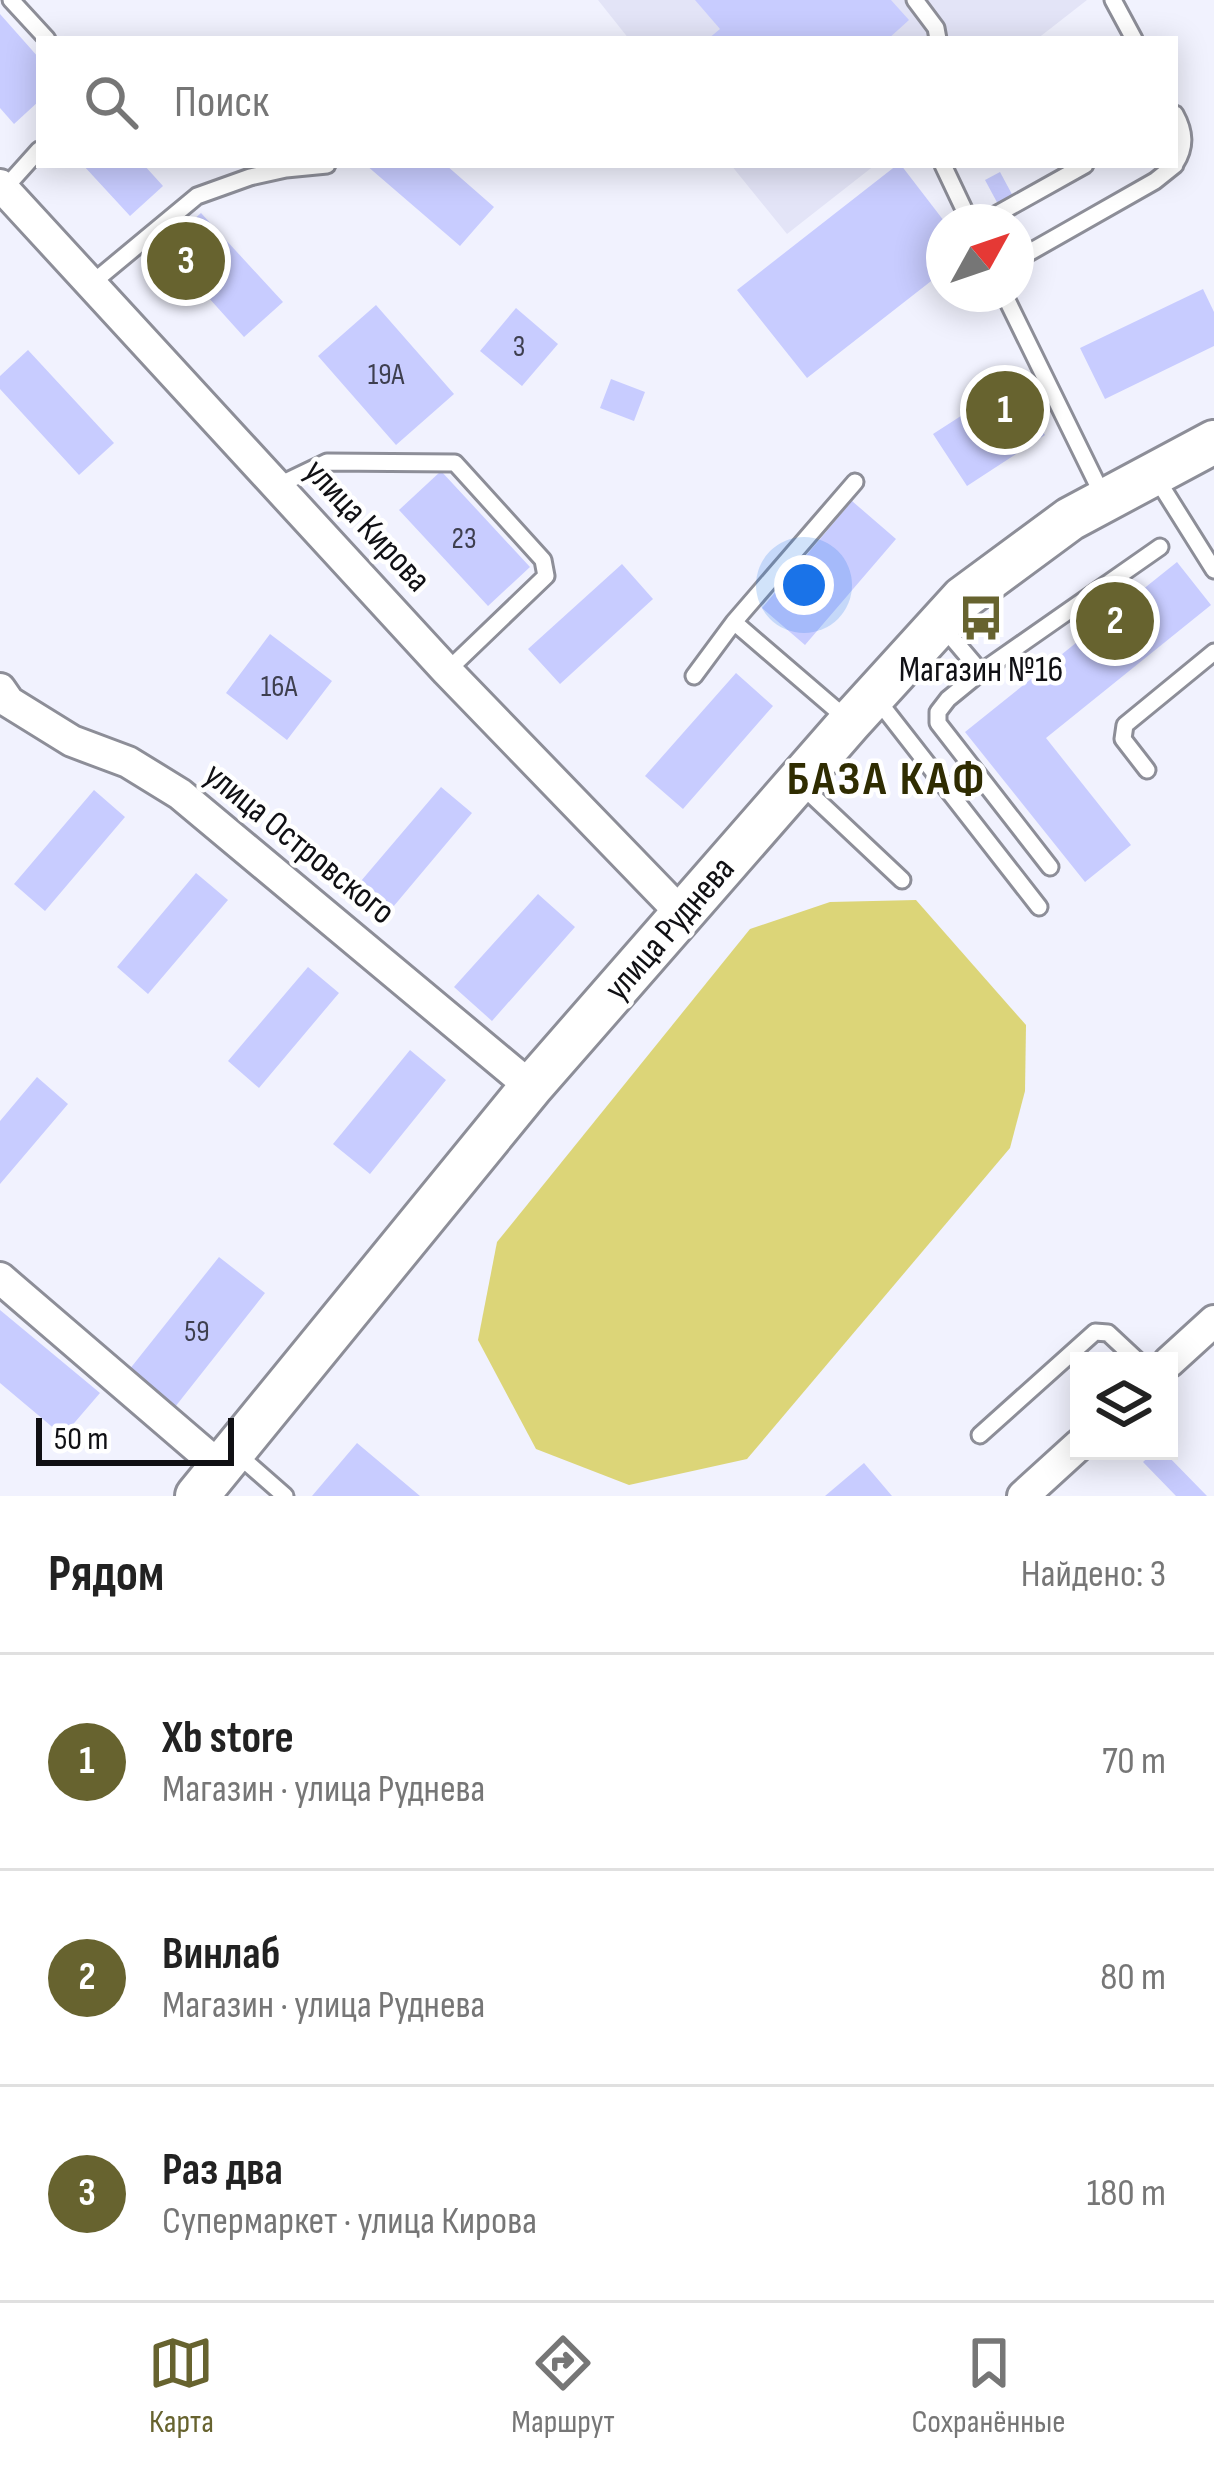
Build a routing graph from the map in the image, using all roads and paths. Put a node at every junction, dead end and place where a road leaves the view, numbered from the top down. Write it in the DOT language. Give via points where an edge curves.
graph roads {
  1 [pos="11,0"];
  2 [pos="915,0"];
  3 [pos="1113,0"];
  4 [pos="44,36"];
  5 [pos="937,36"];
  6 [pos="1132,36"];
  7 [pos="1178,120"];
  8 [pos="36,153"];
  9 [pos="1178,160"];
  10 [pos="302,168"];
  11 [pos="945,168"];
  12 [pos="1080,168"];
  13 [pos="1173,168"];
  14 [pos="2,187"];
  15 [pos="962,204"];
  16 [pos="1015,204"];
  17 [pos="1034,250"];
  18 [pos="91,284"];
  19 [pos="1013,312"];
  20 [pos="1214,442"];
  21 [pos="1153,474"];
  22 [pos="855,482"];
  23 [pos="277,485"];
  24 [pos="1104,499"];
  25 [pos="1160,547"];
  26 [pos="1214,569"];
  27 [pos="734,622"];
  28 [pos="940,624"];
  29 [pos="1214,652"];
  30 [pos="447,671"];
  31 [pos="981,672"];
  32 [pos="694,676"];
  33 [pos="0,689"];
  34 [pos="862,709"];
  35 [pos="1147,770"];
  36 [pos="798,782"];
  37 [pos="1050,866"];
  38 [pos="902,880"];
  39 [pos="1039,907"];
  40 [pos="683,915"];
  41 [pos="531,1087"];
  42 [pos="0,1278"];
  43 [pos="1214,1321"];
  44 [pos="1073,1352"];
  45 [pos="1128,1352"];
  46 [pos="1070,1354"];
  47 [pos="1178,1354"];
  48 [pos="980,1435"];
  49 [pos="1070,1452"];
  50 [pos="217,1472"];
  51 [pos="285,1496"];
  52 [pos="1023,1496"];
  1 -- 4 [label="lane"];
  2 -- 5 [label="lane"];
  3 -- 6 [label="lane"];
  7 -- 9 [label="lane"];
  8 -- 14 [label="lane"];
  10 -- 18 [label="lane" via="197,196"];
  11 -- 15 [label="lane"];
  12 -- 16 [label="lane"];
  13 -- 17 [label="lane"];
  14 -- 18 [label="street, улица Кирова"];
  18 -- 23 [label="street, улица Кирова"];
  19 -- 24 [label="lane"];
  20 -- 21 [label="main road, улица Руднева"];
  21 -- 24 [label="main road, улица Руднева"];
  21 -- 26 [label="lane"];
  22 -- 27 [label="lane"];
  23 -- 30 [label="street, улица Кирова"];
  23 -- 30 [label="lane" via="327,462 454,463 514,527 543,560 546,576"];
  24 -- 28 [label="main road, улица Руднева" via="977,586"];
  25 -- 31 [label="lane"];
  27 -- 32 [label="lane"];
  27 -- 34 [label="lane"];
  28 -- 31 [label="lane"];
  28 -- 34 [label="main road, улица Руднева"];
  29 -- 35 [label="lane" via="1125,725 1124,739"];
  30 -- 40 [label="street, улица Кирова"];
  31 -- 37 [label="lane" via="948,699 938,724"];
  33 -- 41 [label="street, улица Островского" via="72,741 180,794"];
  34 -- 36 [label="main road, улица Руднева"];
  34 -- 39 [label="lane"];
  36 -- 38 [label="lane"];
  36 -- 40 [label="main road, улица Руднева"];
  40 -- 41 [label="main road, улица Руднева"];
  41 -- 50 [label="main road, улица Руднева"];
  42 -- 50 [label="street"];
  43 -- 47 [label="street"];
  44 -- 45 [label="lane" via="1095,1332"];
  46 -- 48 [label="lane"];
  49 -- 52 [label="street"];
  50 -- 51 [label="lane"];
}
